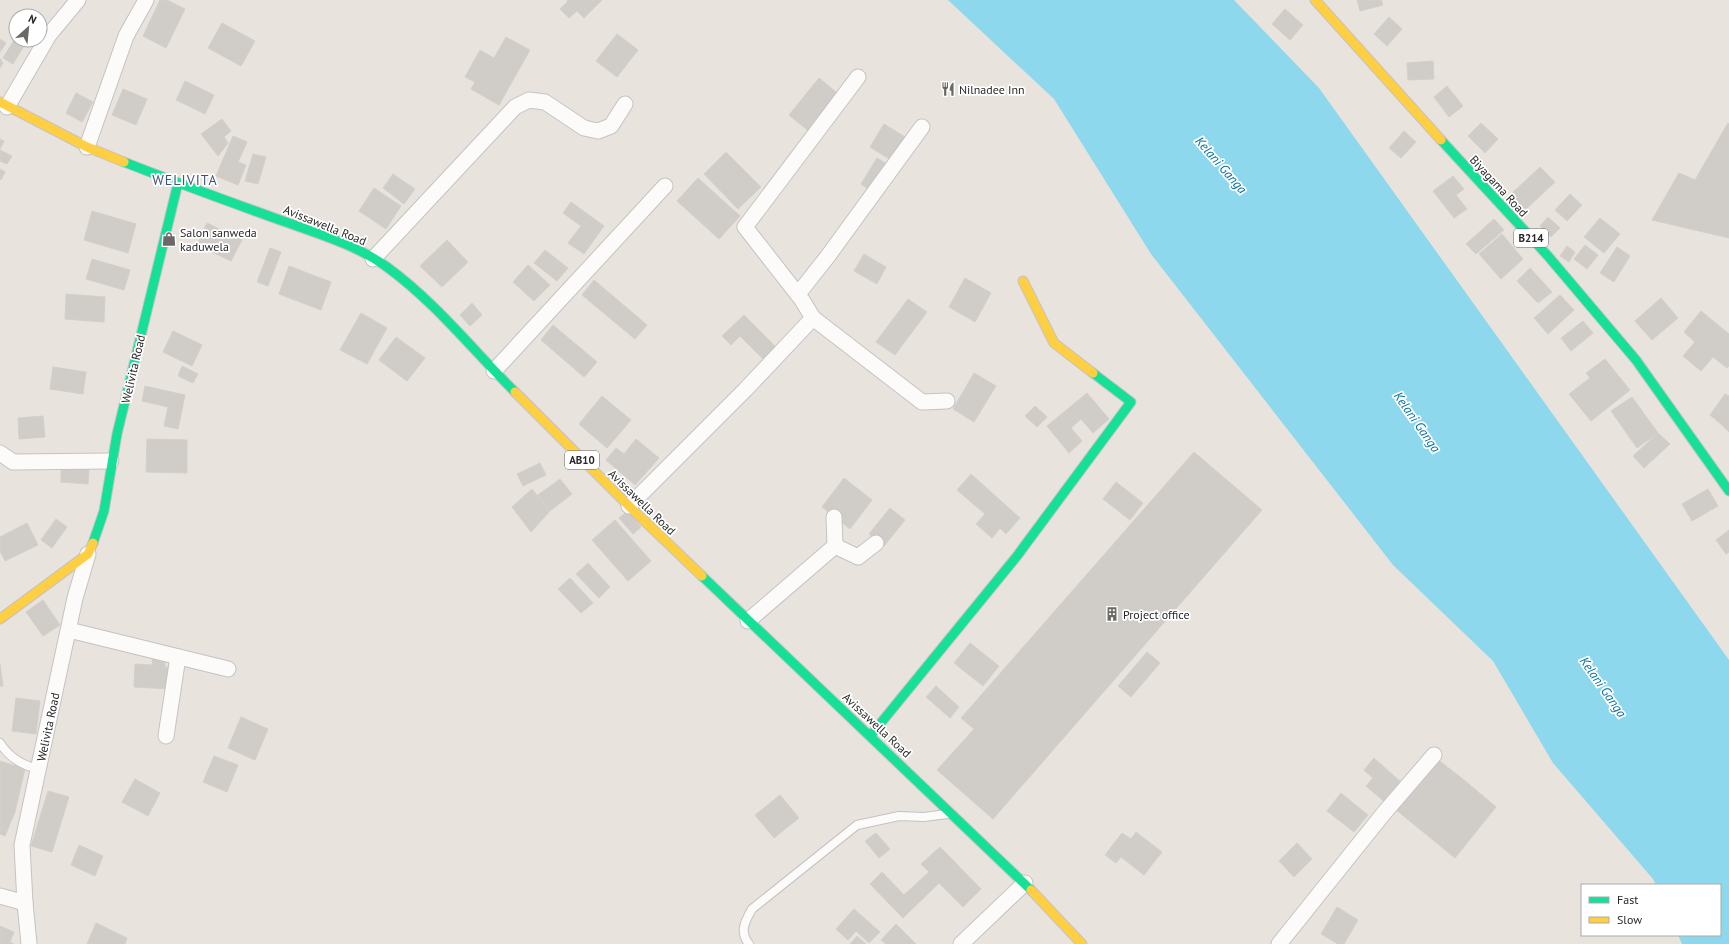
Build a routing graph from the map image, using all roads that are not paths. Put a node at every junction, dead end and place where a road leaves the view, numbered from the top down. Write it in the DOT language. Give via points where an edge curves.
graph roads {
  1 [pos="78,0"];
  2 [pos="146,0"];
  3 [pos="1315,0"];
  4 [pos="858,77"];
  5 [pos="625,104"];
  6 [pos="4,105"];
  7 [pos="922,127"];
  8 [pos="88,147"];
  9 [pos="178,183"];
  10 [pos="665,186"];
  11 [pos="373,259"];
  12 [pos="1023,281"];
  13 [pos="798,294"];
  14 [pos="813,318"];
  15 [pos="494,371"];
  16 [pos="946,401"];
  17 [pos="0,453"];
  18 [pos="111,461"];
  19 [pos="1729,491"];
  20 [pos="629,506"];
  21 [pos="834,517"];
  22 [pos="876,543"];
  23 [pos="835,546"];
  24 [pos="88,554"];
  25 [pos="0,619"];
  26 [pos="748,621"];
  27 [pos="69,630"];
  28 [pos="178,657"];
  29 [pos="228,669"];
  30 [pos="871,735"];
  31 [pos="166,736"];
  32 [pos="0,743"];
  33 [pos="1434,755"];
  34 [pos="39,769"];
  35 [pos="952,813"];
  36 [pos="1025,883"];
  37 [pos="0,896"];
  38 [pos="25,903"];
  39 [pos="29,944"];
  40 [pos="750,944"];
  41 [pos="961,944"];
  42 [pos="1082,944"];
  43 [pos="1279,944"];
  1 -- 6 [label="street" via="49,35"];
  2 -- 8 [label="street" via="126,36"];
  3 -- 19 [label="main road, Biyagama Road / B214" via="1548,256 1636,360"];
  4 -- 13 [label="street" via="745,227"];
  5 -- 11 [label="street" via="611,126 598,131 584,128 546,102 529,100 515,107"];
  6 -- 8 [label="main road, Avissawella Road / AB10"];
  7 -- 13 [label="street"];
  8 -- 9 [label="main road, Avissawella Road / AB10"];
  9 -- 11 [label="main road, Avissawella Road / AB10" via="338,241"];
  9 -- 18 [label="main road, Welivita Road"];
  10 -- 15 [label="street"];
  11 -- 15 [label="main road, Avissawella Road / AB10" via="407,283 429,303"];
  12 -- 30 [label="main road" via="1054,343 1132,402 1017,556"];
  13 -- 14 [label="street"];
  14 -- 16 [label="street" via="922,402"];
  14 -- 20 [label="street"];
  15 -- 20 [label="main road, Avissawella Road / AB10"];
  17 -- 18 [label="street" via="13,462"];
  18 -- 24 [label="main road, Welivita Road" via="101,524"];
  20 -- 26 [label="main road, Avissawella Road / AB10"];
  21 -- 23 [label="street"];
  22 -- 23 [label="street" via="858,557"];
  23 -- 26 [label="street"];
  24 -- 25 [label="main road, Welivita Road"];
  24 -- 27 [label="street, Welivita Road"];
  26 -- 30 [label="main road, Avissawella Road / AB10"];
  27 -- 28 [label="street"];
  27 -- 34 [label="street, Welivita Road"];
  28 -- 29 [label="street"];
  28 -- 31 [label="street"];
  30 -- 35 [label="main road, Avissawella Road / AB10"];
  32 -- 34 [label="lane" via="6,751 27,766"];
  33 -- 43 [label="street"];
  34 -- 38 [label="street, Welivita Road" via="22,845"];
  35 -- 36 [label="main road, Avissawella Road / AB10"];
  35 -- 40 [label="lane" via="924,818 900,816 857,826 752,909 745,920 743,930 745,939"];
  36 -- 41 [label="street"];
  36 -- 42 [label="main road, Avissawella Road / AB10"];
  37 -- 38 [label="street"];
  38 -- 39 [label="street, Welivita Road"];
}
